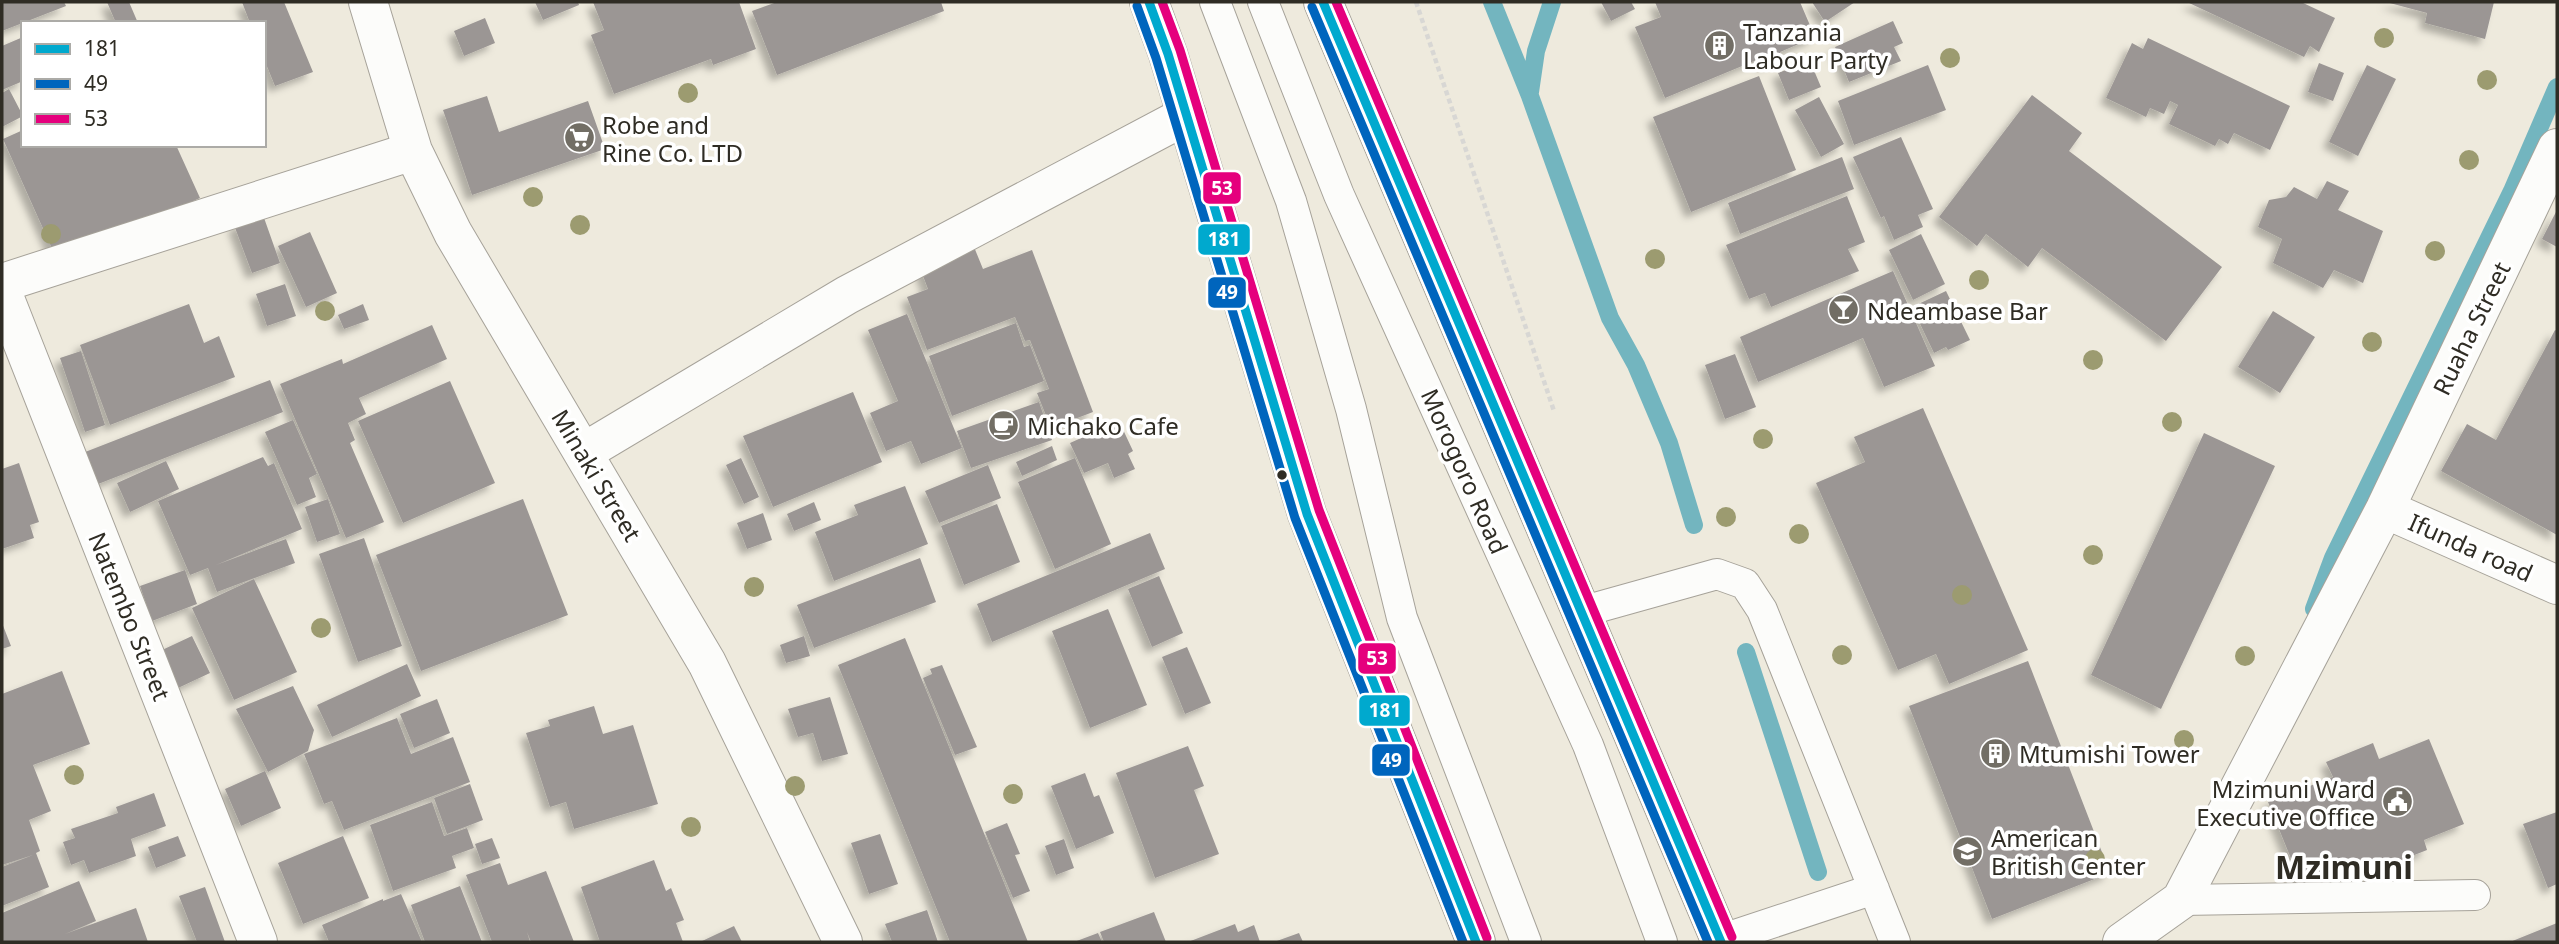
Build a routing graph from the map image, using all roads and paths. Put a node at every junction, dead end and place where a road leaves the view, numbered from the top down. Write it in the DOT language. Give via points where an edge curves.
graph roads {
  1 [pos="368,2"];
  2 [pos="1149,2"];
  3 [pos="1215,2"];
  4 [pos="1263,2"];
  5 [pos="1323,2"];
  6 [pos="1416,2"];
  7 [pos="1187,115"];
  8 [pos="2557,148"];
  9 [pos="413,151"];
  10 [pos="2,283"];
  11 [pos="2,290"];
  12 [pos="1557,419"];
  13 [pos="584,452"];
  14 [pos="2385,509"];
  15 [pos="2557,585"];
  16 [pos="1581,612"];
  17 [pos="1874,889"];
  18 [pos="2474,895"];
  19 [pos="2180,900"];
  20 [pos="1720,941"];
  21 [pos="258,942"];
  22 [pos="843,942"];
  23 [pos="1476,942"];
  24 [pos="1526,942"];
  25 [pos="1662,942"];
  26 [pos="1895,942"];
  27 [pos="2122,942"];
  1 -- 9 [label="main road, Minaki Street"];
  2 -- 7 [label="main road"];
  3 -- 24 [label="lane" via="1291,201 1351,408 1402,618"];
  4 -- 25 [label="lane, Morogoro Road" via="1339,195 1588,745"];
  5 -- 16 [label="main road, Morogoro Road"];
  6 -- 12 [label="path"];
  7 -- 13 [label="main road" via="847,295"];
  7 -- 23 [label="main road" via="1307,514"];
  8 -- 14 [label="main road, Ruaha Street"];
  9 -- 10 [label="main road"];
  9 -- 13 [label="main road, Minaki Street" via="453,233"];
  11 -- 21 [label="main road, Natembo Street"];
  13 -- 22 [label="main road, Minaki Street" via="707,663"];
  14 -- 15 [label="main road, Ifunda road"];
  14 -- 19 [label="main road, Ruaha Street"];
  16 -- 17 [label="lane" via="1717,574 1745,584 1762,610"];
  16 -- 20 [label="main road, Morogoro Road"];
  17 -- 20 [label="lane"];
  17 -- 26 [label="lane"];
  18 -- 19 [label="lane"];
  19 -- 27 [label="main road"];
}
